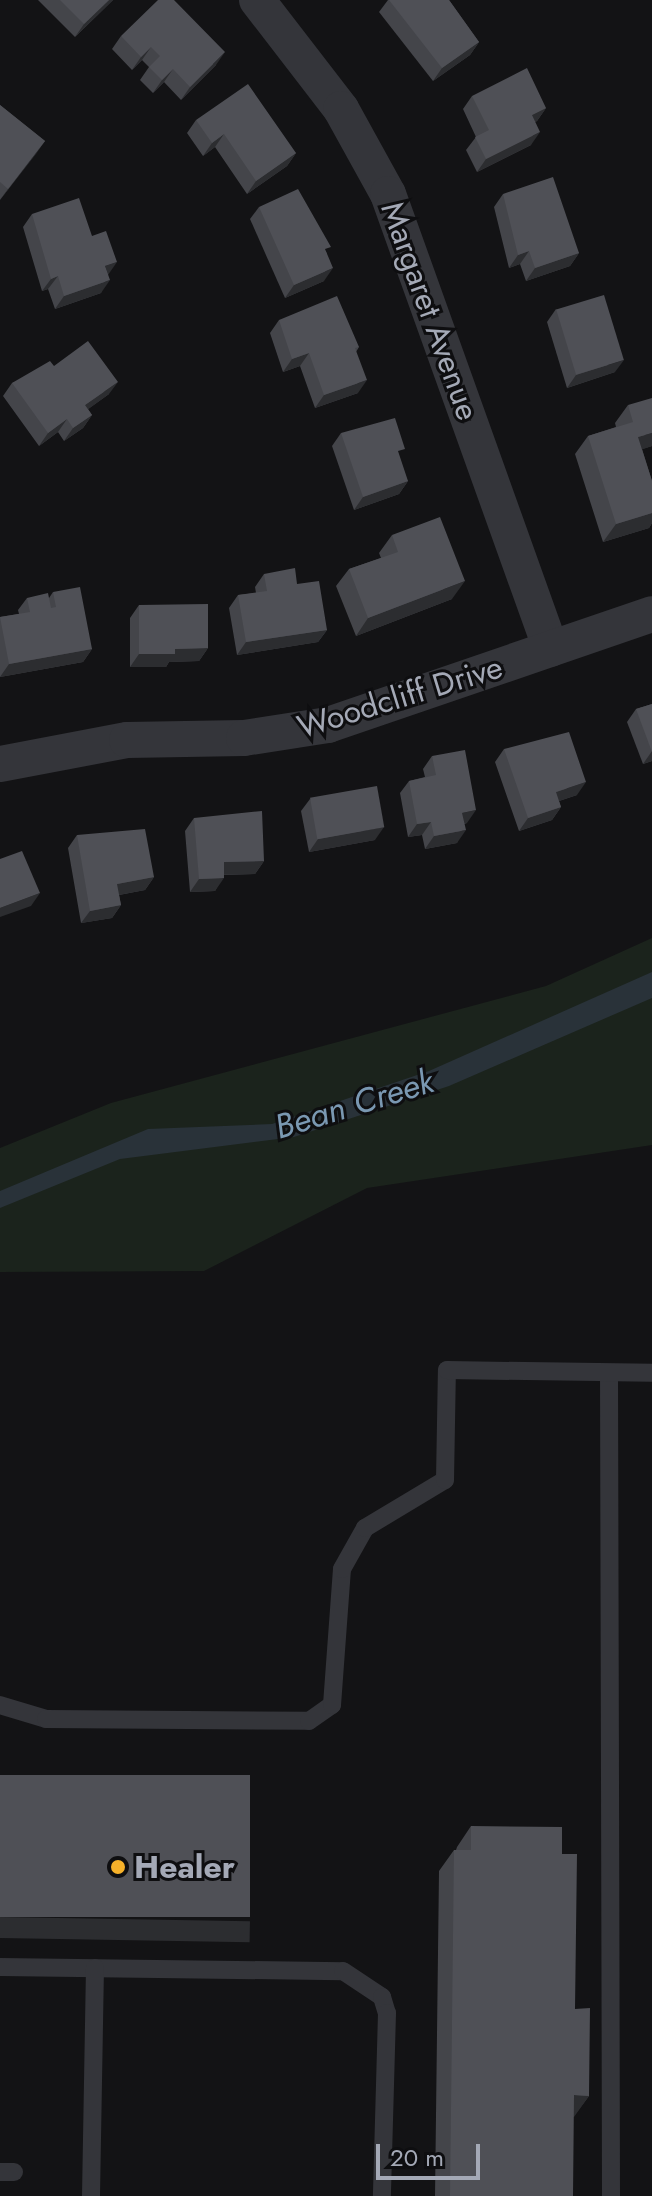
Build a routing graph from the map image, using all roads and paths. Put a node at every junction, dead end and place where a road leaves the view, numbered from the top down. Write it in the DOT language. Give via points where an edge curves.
graph roads {
  1 [pos="257,0"];
  2 [pos="652,614"];
  3 [pos="551,649"];
  4 [pos="0,764"];
  5 [pos="609,1373"];
  6 [pos="652,1373"];
  7 [pos="0,1705"];
  8 [pos="0,1967"];
  9 [pos="95,1968"];
  10 [pos="91,2196"];
  11 [pos="382,2196"];
  12 [pos="611,2196"];
  1 -- 3 [label="street, Margaret Avenue" via="341,109 388,194"];
  2 -- 3 [label="street, Woodcliff Drive"];
  3 -- 4 [label="street, Woodcliff Drive" via="386,708 295,732 127,740"];
  5 -- 6 [label="lane"];
  5 -- 7 [label="lane" via="447,1370 445,1480 365,1528 342,1569 332,1705 309,1721 46,1719"];
  5 -- 12 [label="lane"];
  8 -- 9 [label="lane"];
  9 -- 10 [label="lane"];
  9 -- 11 [label="lane" via="343,1971 382,1997 387,2013"];
}
